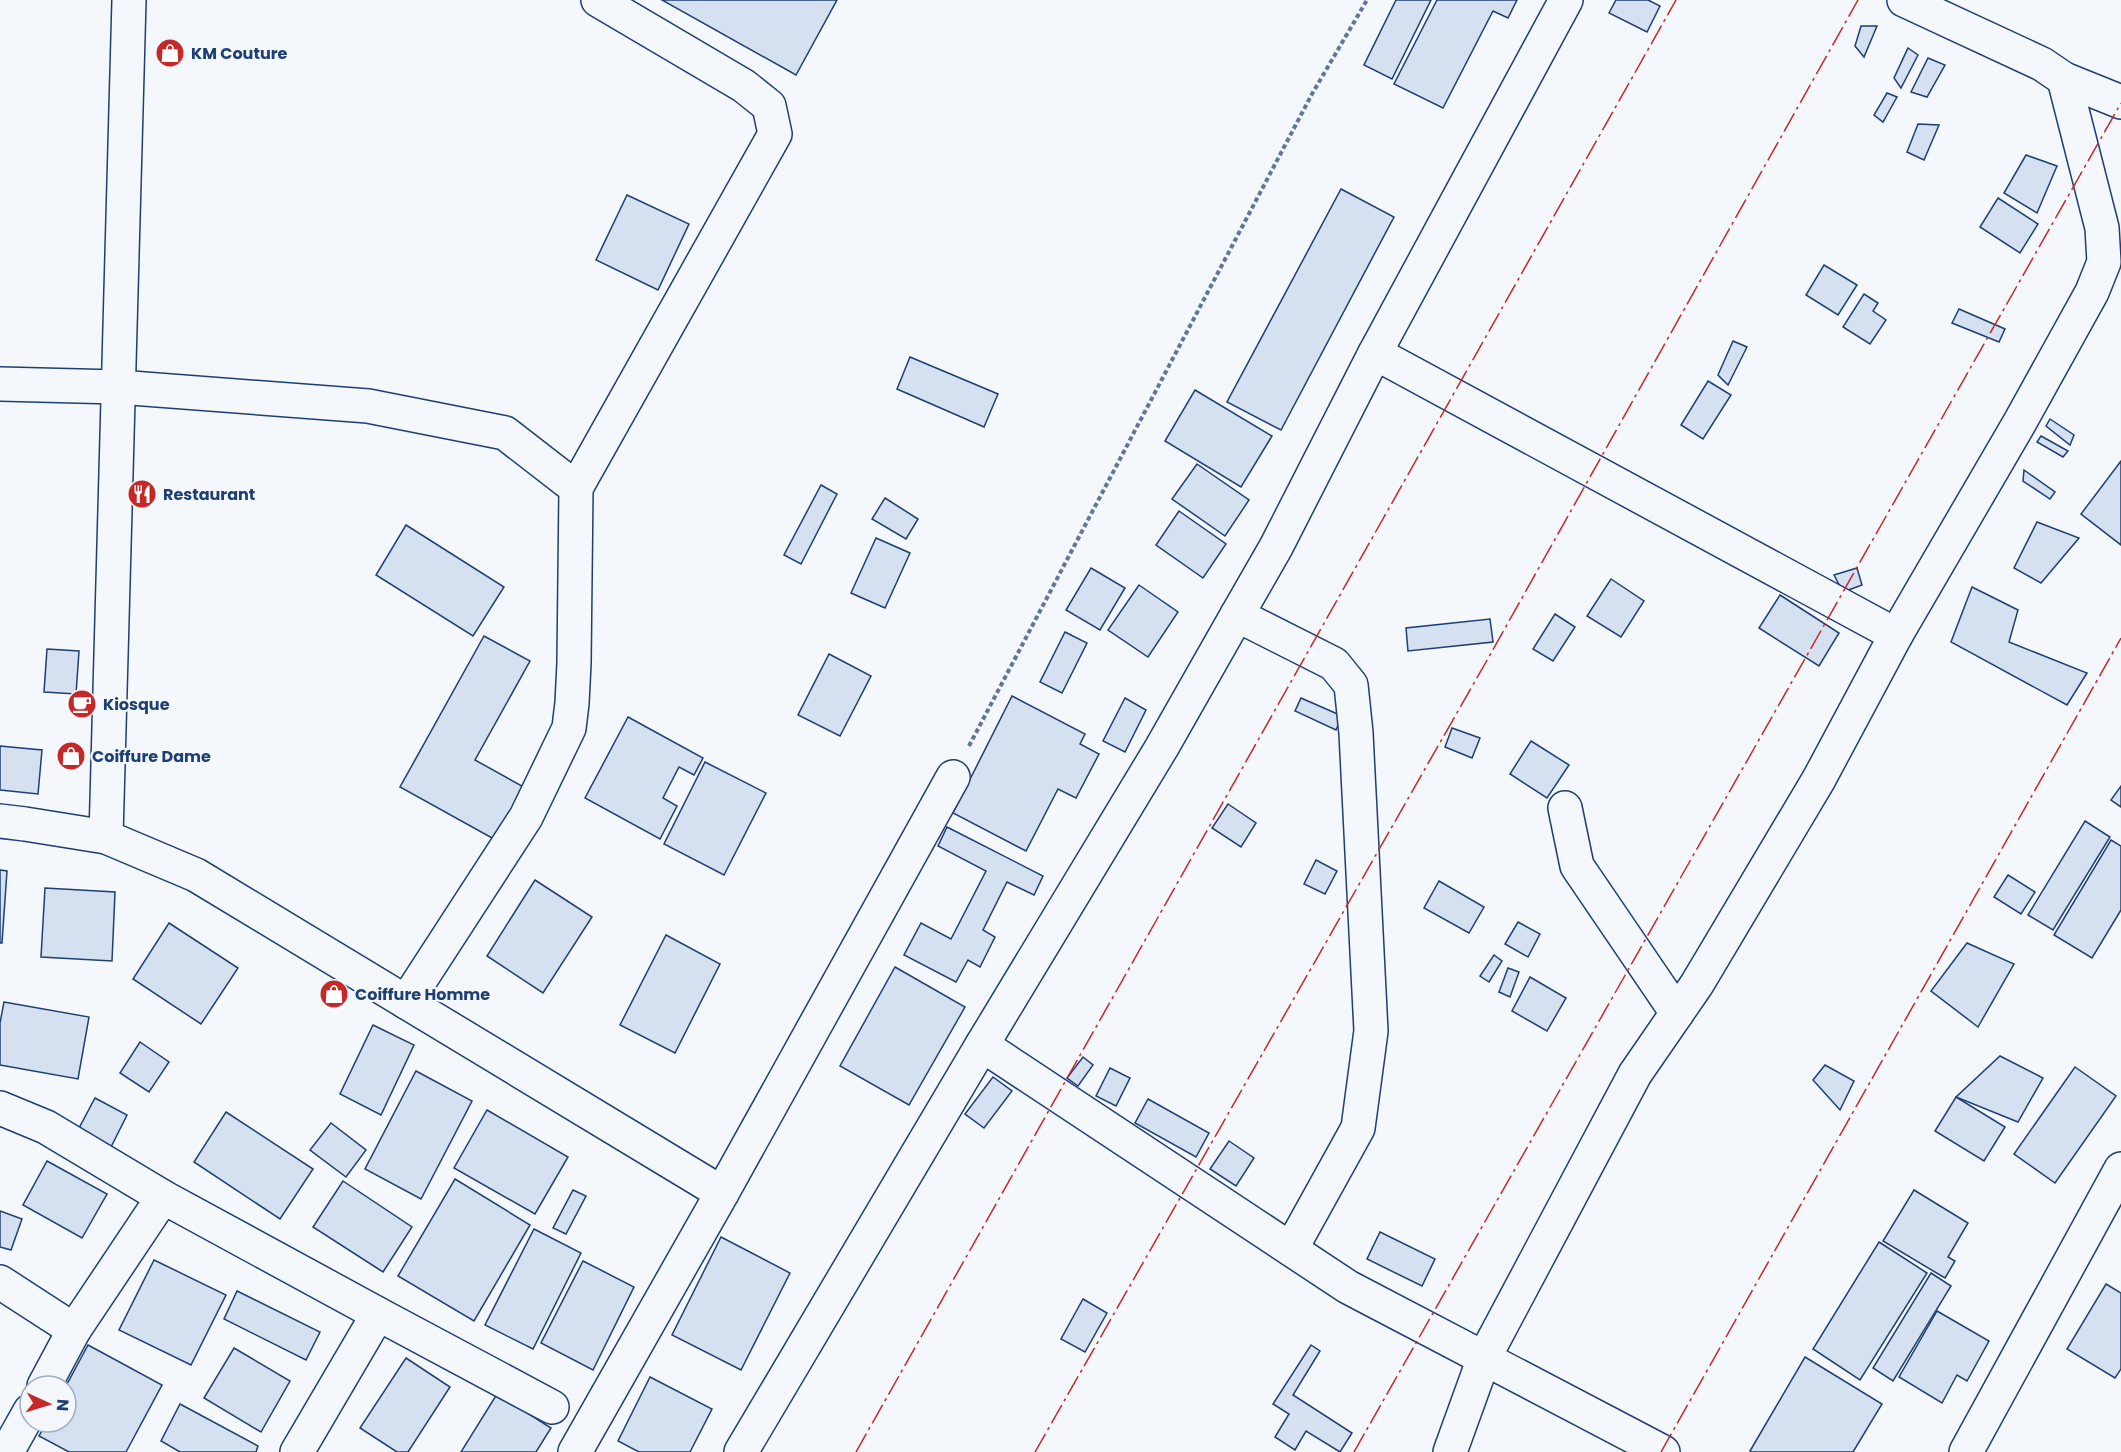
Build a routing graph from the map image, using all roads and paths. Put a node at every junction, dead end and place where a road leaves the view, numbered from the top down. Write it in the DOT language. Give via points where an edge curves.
graph roads {
  1 [pos="129,0"];
  2 [pos="598,0"];
  3 [pos="1366,0"];
  4 [pos="1566,0"];
  5 [pos="1904,0"];
  6 [pos="2064,79"];
  7 [pos="2121,102"];
  8 [pos="1375,353"];
  9 [pos="0,384"];
  10 [pos="118,387"];
  11 [pos="576,488"];
  12 [pos="1237,615"];
  13 [pos="1896,635"];
  14 [pos="953,777"];
  15 [pos="1565,808"];
  16 [pos="0,821"];
  17 [pos="106,837"];
  18 [pos="406,1002"];
  19 [pos="1677,1013"];
  20 [pos="982,1045"];
  21 [pos="0,1108"];
  22 [pos="2121,1168"];
  23 [pos="722,1193"];
  24 [pos="163,1197"];
  25 [pos="1291,1250"];
  26 [pos="0,1282"];
  27 [pos="378,1314"];
  28 [pos="74,1330"];
  29 [pos="1484,1358"];
  30 [pos="50,1374"];
  31 [pos="552,1407"];
  32 [pos="18,1433"];
  33 [pos="580,1450"];
  34 [pos="8,1452"];
  35 [pos="297,1452"];
  36 [pos="741,1452"];
  37 [pos="1450,1452"];
  38 [pos="1662,1452"];
  39 [pos="1966,1452"];
  1 -- 10 [label="street"];
  2 -- 11 [label="street" via="744,86 769,106 775,134"];
  3 -- 14 [label="path" via="1312,94"];
  4 -- 8 [label="street"];
  5 -- 6 [label="street" via="2042,64"];
  6 -- 7 [label="street"];
  6 -- 13 [label="street" via="2102,228 2104,262 2092,292 2020,422"];
  8 -- 12 [label="street"];
  8 -- 13 [label="street"];
  9 -- 10 [label="street"];
  10 -- 11 [label="street" via="368,406 505,433"];
  10 -- 17 [label="street"];
  11 -- 18 [label="street" via="574,663 569,728 526,817"];
  12 -- 20 [label="street"];
  12 -- 25 [label="street" via="1334,664 1351,685 1356,734 1371,1031 1358,1128"];
  13 -- 19 [label="street" via="1819,779"];
  14 -- 23 [label="street"];
  15 -- 19 [label="street" via="1577,866"];
  16 -- 17 [label="street"];
  17 -- 18 [label="street" via="196,875"];
  18 -- 23 [label="street"];
  19 -- 29 [label="street" via="1635,1074"];
  20 -- 25 [label="street"];
  20 -- 36 [label="street"];
  21 -- 24 [label="street" via="46,1127"];
  22 -- 39 [label="street"];
  23 -- 33 [label="street"];
  24 -- 27 [label="street"];
  24 -- 28 [label="street"];
  25 -- 29 [label="street" via="1348,1287"];
  26 -- 28 [label="street"];
  27 -- 31 [label="street"];
  27 -- 35 [label="street"];
  28 -- 30 [label="street"];
  29 -- 37 [label="street"];
  29 -- 38 [label="street"];
  32 -- 34 [label="street"];
}
